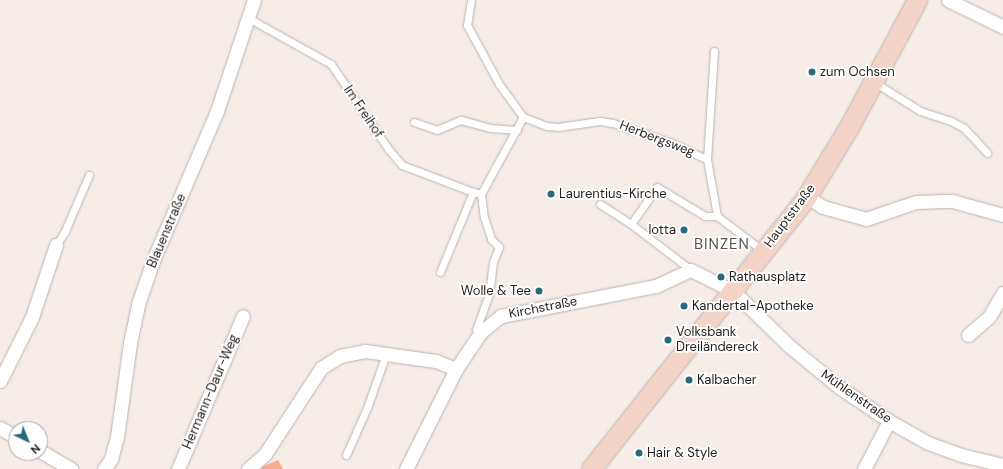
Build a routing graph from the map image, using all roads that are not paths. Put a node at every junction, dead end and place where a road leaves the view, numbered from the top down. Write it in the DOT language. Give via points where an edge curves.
graph roads {
  1 [pos="254,0"];
  2 [pos="471,0"];
  3 [pos="917,0"];
  4 [pos="948,0"];
  5 [pos="250,19"];
  6 [pos="1003,28"];
  7 [pos="714,51"];
  8 [pos="874,82"];
  9 [pos="523,117"];
  10 [pos="414,122"];
  11 [pos="517,130"];
  12 [pos="987,153"];
  13 [pos="707,159"];
  14 [pos="89,175"];
  15 [pos="473,192"];
  16 [pos="481,194"];
  17 [pos="807,196"];
  18 [pos="600,204"];
  19 [pos="1003,215"];
  20 [pos="717,216"];
  21 [pos="631,224"];
  22 [pos="56,245"];
  23 [pos="763,251"];
  24 [pos="691,270"];
  25 [pos="440,272"];
  26 [pos="733,291"];
  27 [pos="1003,292"];
  28 [pos="243,316"];
  29 [pos="481,332"];
  30 [pos="968,335"];
  31 [pos="386,354"];
  32 [pos="456,369"];
  33 [pos="0,381"];
  34 [pos="889,421"];
  35 [pos="346,455"];
  36 [pos="48,456"];
  37 [pos="1003,464"];
  38 [pos="71,469"];
  39 [pos="104,469"];
  40 [pos="178,469"];
  41 [pos="248,469"];
  42 [pos="406,469"];
  43 [pos="591,469"];
  44 [pos="864,469"];
  1 -- 5 [label="street, Blauenstraße"];
  2 -- 9 [label="lane" via="467,24 499,84"];
  3 -- 8 [label="main road, Hauptstraße"];
  4 -- 6 [label="street"];
  5 -- 15 [label="lane, Im Freihof" via="331,64 394,158 402,165"];
  5 -- 39 [label="street, Blauenstraße" via="207,137 154,258 138,304 117,437 111,459"];
  7 -- 13 [label="lane, Herbergsweg"];
  8 -- 12 [label="lane" via="920,111 964,128"];
  8 -- 17 [label="main road, Hauptstraße"];
  9 -- 11 [label="lane"];
  9 -- 13 [label="lane, Herbergsweg" via="547,126 613,122 672,143"];
  10 -- 11 [label="lane" via="437,130 461,120 490,128"];
  11 -- 16 [label="lane"];
  13 -- 20 [label="lane"];
  14 -- 22 [label="lane" via="65,231"];
  15 -- 16 [label="lane, Im Freihof"];
  15 -- 25 [label="lane"];
  16 -- 29 [label="lane" via="484,217 491,239 499,247 489,294 476,329"];
  17 -- 19 [label="street" via="823,207 866,219 916,202 952,201"];
  17 -- 23 [label="main road, Hauptstraße"];
  18 -- 21 [label="lane"];
  20 -- 21 [label="lane" via="705,216 657,187"];
  20 -- 23 [label="lane"];
  21 -- 24 [label="lane"];
  22 -- 33 [label="street" via="32,317"];
  23 -- 26 [label="main road, Hauptstraße"];
  24 -- 26 [label="street, Mühlenstraße"];
  24 -- 29 [label="street, Kirchstraße" via="656,286 501,316"];
  26 -- 34 [label="street, Mühlenstraße" via="788,345 839,387"];
  26 -- 43 [label="main road, Hauptstraße"];
  27 -- 30 [label="street" via="989,317"];
  28 -- 40 [label="street, Hermann-Daur-Weg"];
  29 -- 32 [label="street, Kirchstraße"];
  31 -- 32 [label="street" via="436,361"];
  31 -- 35 [label="lane" via="367,408"];
  31 -- 41 [label="street" via="365,351 340,356 321,368 265,454"];
  32 -- 42 [label="street, Kirchstraße"];
  34 -- 37 [label="street, Mühlenstraße" via="928,443 961,455"];
  34 -- 44 [label="street"];
  36 -- 38 [label="street"];
}
